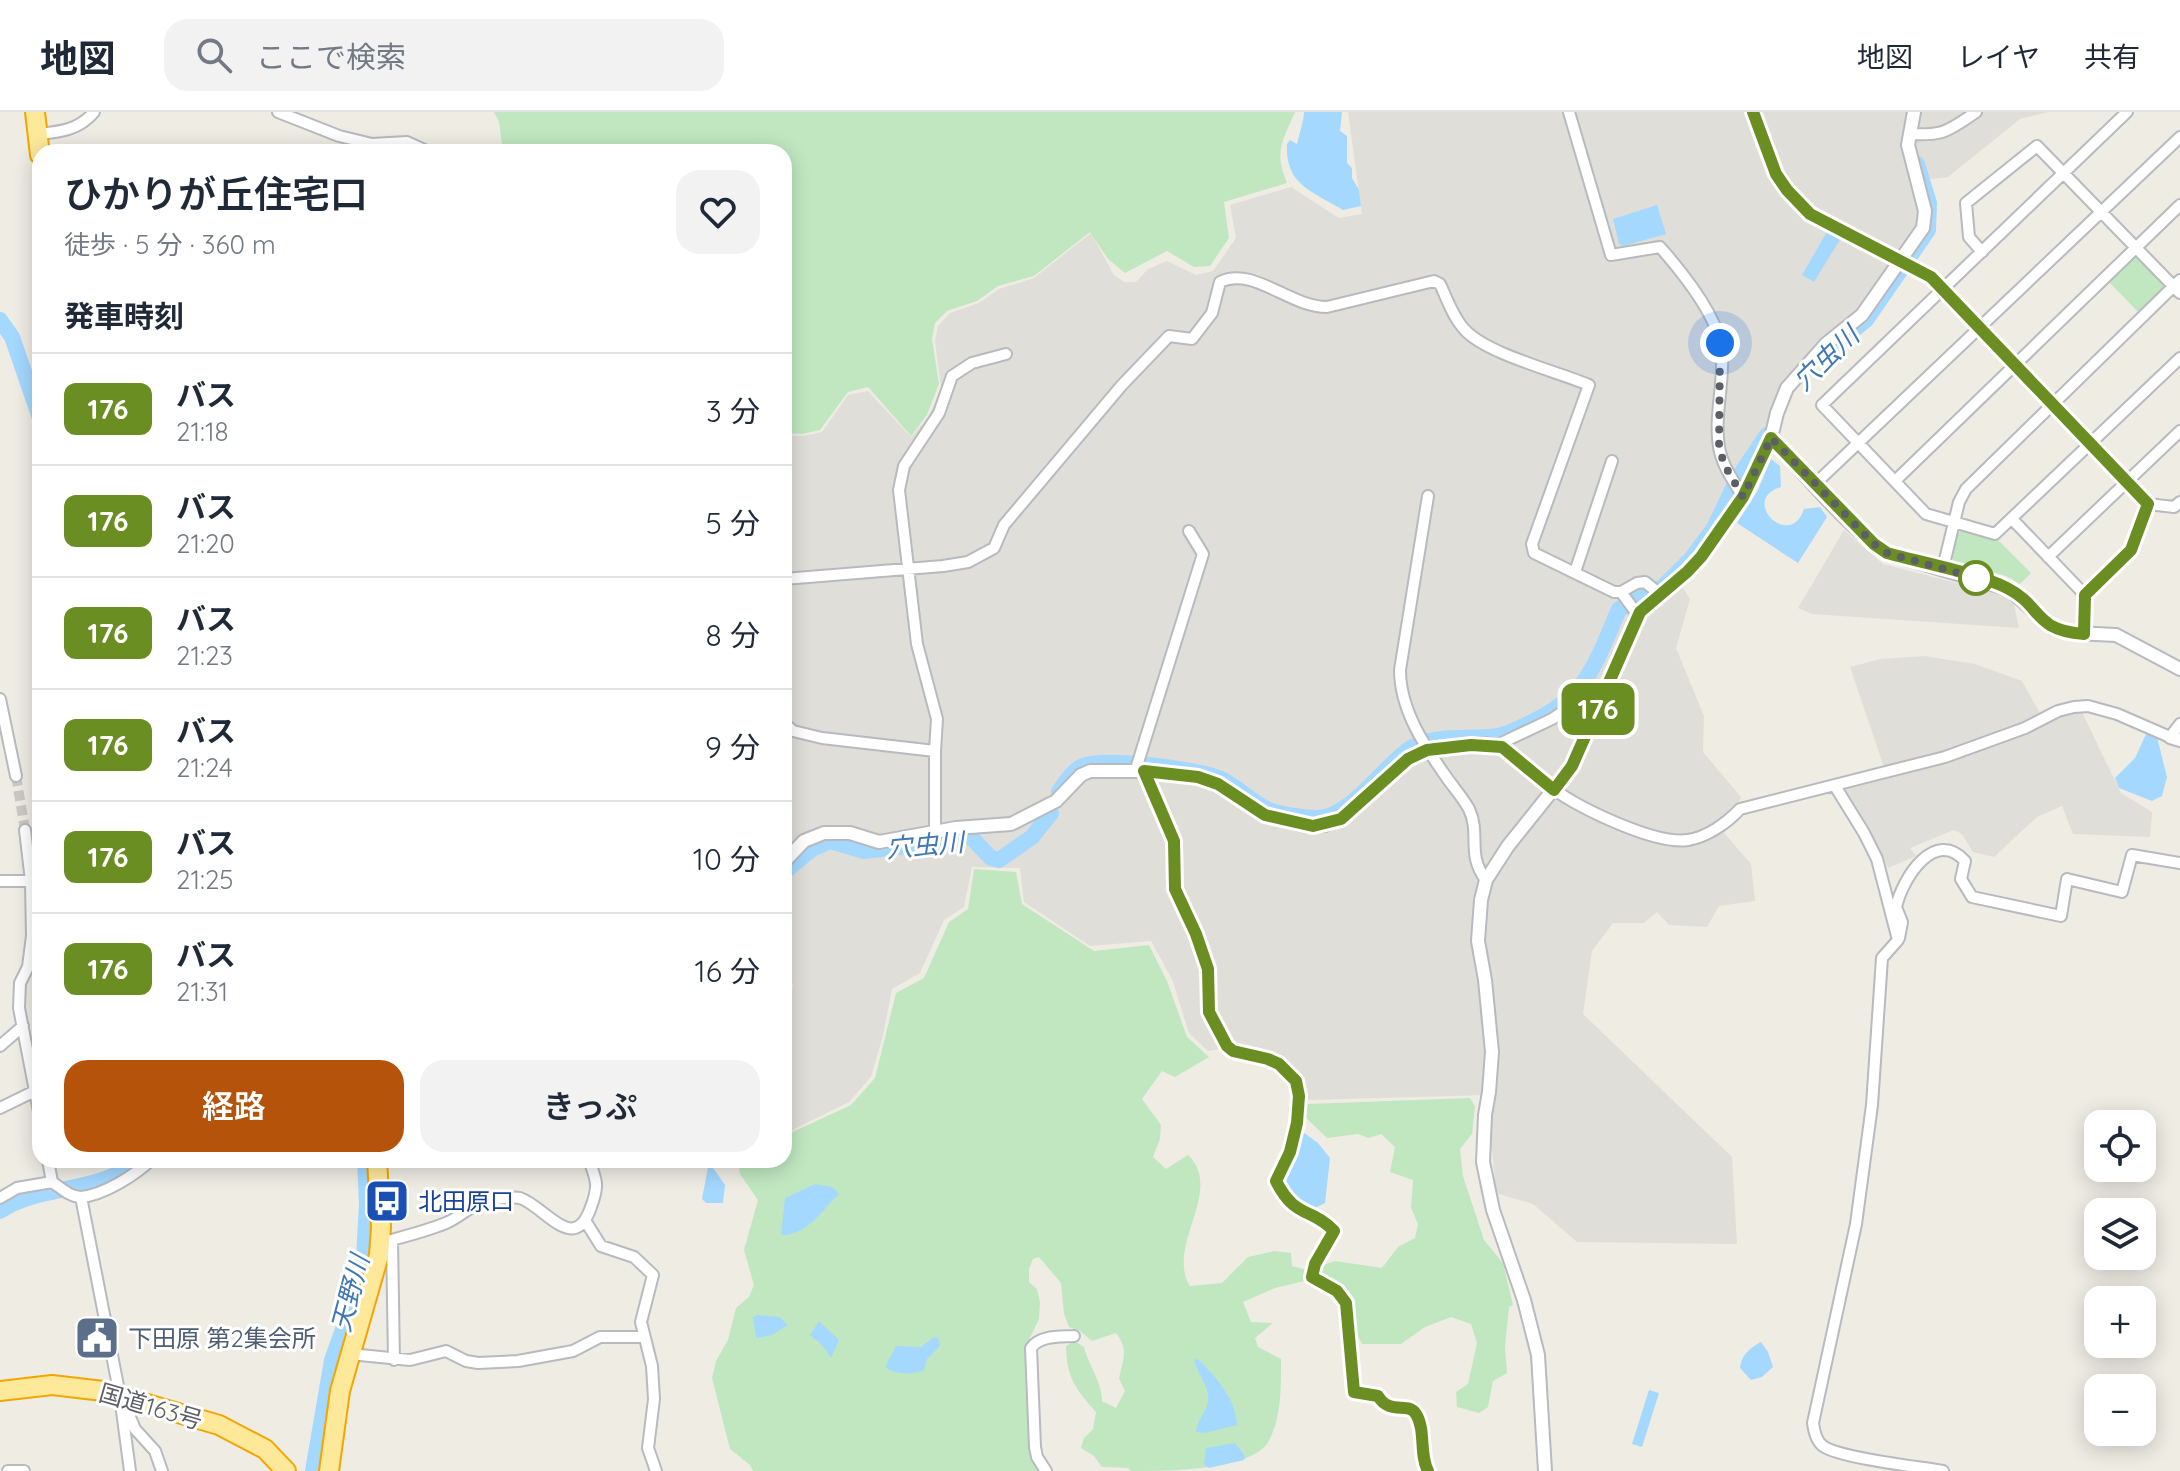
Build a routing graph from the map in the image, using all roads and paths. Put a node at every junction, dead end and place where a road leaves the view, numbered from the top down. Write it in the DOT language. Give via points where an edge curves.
graph roads {
  1 [pos="35,112"];
  2 [pos="94,112"];
  3 [pos="278,112"];
  4 [pos="1569,112"];
  5 [pos="1753,112"];
  6 [pos="1914,112"];
  7 [pos="1976,112"];
  8 [pos="2127,112"];
  9 [pos="38,134"];
  10 [pos="1909,134"];
  11 [pos="2180,137"];
  12 [pos="39,144"];
  13 [pos="372,144"];
  14 [pos="372,144"];
  15 [pos="411,144"];
  16 [pos="2064,173"];
  17 [pos="2180,205"];
  18 [pos="2101,212"];
  19 [pos="2136,247"];
  20 [pos="1982,252"];
  21 [pos="1900,261"];
  22 [pos="2178,287"];
  23 [pos="1943,289"];
  24 [pos="1979,329"];
  25 [pos="1006,354"];
  26 [pos="2180,358"];
  27 [pos="2015,365"];
  28 [pos="2053,404"];
  29 [pos="2180,431"];
  30 [pos="1771,438"];
  31 [pos="1859,443"];
  32 [pos="2090,444"];
  33 [pos="1612,461"];
  34 [pos="1895,481"];
  35 [pos="2127,481"];
  36 [pos="1815,484"];
  37 [pos="1428,496"];
  38 [pos="1743,497"];
  39 [pos="2180,502"];
  40 [pos="2148,504"];
  41 [pos="2012,519"];
  42 [pos="1953,524"];
  43 [pos="1189,531"];
  44 [pos="2048,557"];
  45 [pos="910,568"];
  46 [pos="1943,568"];
  47 [pos="1575,572"];
  48 [pos="792,578"];
  49 [pos="1621,592"];
  50 [pos="1661,595"];
  51 [pos="2085,595"];
  52 [pos="1636,621"];
  53 [pos="2084,634"];
  54 [pos="2180,669"];
  55 [pos="0,699"];
  56 [pos="1576,703"];
  57 [pos="2180,724"];
  58 [pos="792,730"];
  59 [pos="2175,738"];
  60 [pos="1497,745"];
  61 [pos="1427,750"];
  62 [pos="935,751"];
  63 [pos="1140,771"];
  64 [pos="16,776"];
  65 [pos="1835,786"];
  66 [pos="1554,790"];
  67 [pos="25,830"];
  68 [pos="935,831"];
  69 [pos="792,854"];
  70 [pos="2180,863"];
  71 [pos="32,866"];
  72 [pos="32,876"];
  73 [pos="1486,880"];
  74 [pos="0,881"];
  75 [pos="1898,940"];
  76 [pos="32,952"];
  77 [pos="23,1026"];
  78 [pos="0,1046"];
  79 [pos="32,1072"];
  80 [pos="32,1092"];
  81 [pos="0,1108"];
  82 [pos="49,1168"];
  83 [pos="141,1168"];
  84 [pos="378,1168"];
  85 [pos="592,1168"];
  86 [pos="52,1182"];
  87 [pos="81,1197"];
  88 [pos="0,1198"];
  89 [pos="586,1222"];
  90 [pos="386,1241"];
  91 [pos="1074,1336"];
  92 [pos="643,1337"];
  93 [pos="350,1354"];
  94 [pos="394,1360"];
  95 [pos="0,1391"];
  96 [pos="121,1402"];
  97 [pos="8,1471"];
  98 [pos="24,1471"];
  99 [pos="130,1471"];
  100 [pos="162,1471"];
  101 [pos="286,1471"];
  102 [pos="329,1471"];
  103 [pos="656,1471"];
  104 [pos="1046,1471"];
  105 [pos="1428,1471"];
  106 [pos="1545,1471"];
  107 [pos="1943,1471"];
  1 -- 9 [label="highway"];
  2 -- 9 [label="street" via="71,129"];
  3 -- 14 [label="street"];
  4 -- 38 [label="street" via="1611,255 1660,247 1681,270 1717,334 1722,353 1719,448"];
  5 -- 21 [label="street" via="1776,174 1810,214"];
  6 -- 10 [label="street"];
  7 -- 10 [label="street" via="1946,132"];
  8 -- 16 [label="street"];
  9 -- 12 [label="highway"];
  10 -- 21 [label="street" via="1925,219"];
  11 -- 18 [label="street"];
  13 -- 15 [label="street"];
  16 -- 18 [label="street"];
  16 -- 20 [label="street"];
  16 -- 20 [label="street" via="2037,146 1966,203 1969,237"];
  17 -- 19 [label="street"];
  18 -- 19 [label="street"];
  18 -- 24 [label="street"];
  19 -- 22 [label="street"];
  19 -- 27 [label="street"];
  20 -- 23 [label="street"];
  21 -- 23 [label="street"];
  21 -- 30 [label="street" via="1862,315 1826,344 1787,388"];
  22 -- 28 [label="street"];
  23 -- 24 [label="street"];
  23 -- 31 [label="street" via="1822,405"];
  24 -- 27 [label="street"];
  24 -- 31 [label="street"];
  25 -- 45 [label="street" via="972,363 952,376 939,413 904,466 899,490"];
  26 -- 32 [label="street"];
  27 -- 28 [label="street"];
  27 -- 34 [label="street"];
  28 -- 32 [label="street"];
  28 -- 42 [label="street" via="1966,489"];
  29 -- 35 [label="street"];
  30 -- 36 [label="street"];
  30 -- 38 [label="street"];
  31 -- 34 [label="street"];
  31 -- 36 [label="street"];
  32 -- 35 [label="street"];
  32 -- 41 [label="street"];
  33 -- 47 [label="street"];
  34 -- 42 [label="street" via="1926,514"];
  35 -- 40 [label="street"];
  35 -- 44 [label="street"];
  36 -- 46 [label="street" via="1880,549"];
  37 -- 61 [label="street" via="1400,670 1400,690"];
  38 -- 50 [label="street" via="1701,557"];
  39 -- 40 [label="street" via="2174,507"];
  40 -- 51 [label="street" via="2131,550"];
  41 -- 42 [label="street" via="1995,534"];
  41 -- 44 [label="street"];
  42 -- 46 [label="street"];
  43 -- 63 [label="street" via="1203,554"];
  44 -- 51 [label="street"];
  45 -- 47 [label="street" via="968,562 994,548 1004,525 1122,385 1169,336 1192,339 1212,313 1220,282 1230,278 1251,279 1314,307 1434,281 1474,337 1589,385 1532,544 1534,553"];
  45 -- 48 [label="street"];
  45 -- 62 [label="street" via="917,644 937,719"];
  46 -- 53 [label="street" via="2009,589 2053,628"];
  47 -- 49 [label="street"];
  49 -- 50 [label="street" via="1645,582"];
  49 -- 52 [label="street"];
  50 -- 52 [label="street"];
  51 -- 53 [label="street"];
  52 -- 66 [label="street" via="1572,766"];
  53 -- 54 [label="street" via="2127,639"];
  55 -- 64 [label="street"];
  56 -- 60 [label="street"];
  57 -- 59 [label="street"];
  58 -- 62 [label="street"];
  59 -- 65 [label="street" via="2117,714 2074,707 1945,757"];
  60 -- 61 [label="street"];
  60 -- 66 [label="street"];
  61 -- 63 [label="street" via="1408,759 1341,819 1313,826 1265,815 1198,777"];
  61 -- 73 [label="street" via="1468,807 1476,866"];
  62 -- 68 [label="street"];
  63 -- 68 [label="street" via="1090,771 1056,801 1011,824"];
  63 -- 105 [label="street" via="1174,841 1175,889 1208,969 1209,1012 1233,1051 1279,1064 1296,1081 1297,1123 1276,1181 1296,1209 1334,1231 1312,1277 1337,1291 1346,1303 1354,1392 1378,1396 1390,1408 1415,1411"];
  65 -- 66 [label="street" via="1740,809 1724,824 1686,841 1617,824"];
  65 -- 75 [label="street" via="1877,859"];
  66 -- 73 [label="street"];
  67 -- 71 [label="street"];
  68 -- 69 [label="street" via="879,842 850,833 824,833 804,841"];
  70 -- 75 [label="street" via="2132,855 2122,892 2067,879 2061,916 1972,897 1961,879 1965,861 1946,848 1933,852 1907,878 1896,907 1902,922"];
  72 -- 74 [label="street"];
  73 -- 106 [label="street" via="1478,941 1492,1052 1483,1162 1538,1355"];
  75 -- 107 [label="street" via="1882,958 1872,1105 1856,1224 1813,1423 1822,1446 1840,1453"];
  76 -- 77 [label="street" via="20,983"];
  77 -- 78 [label="street"];
  77 -- 79 [label="street"];
  80 -- 81 [label="street"];
  82 -- 86 [label="street"];
  83 -- 87 [label="street" via="123,1182"];
  84 -- 90 [label="highway"];
  85 -- 89 [label="street" via="598,1182"];
  86 -- 87 [label="street"];
  86 -- 88 [label="street" via="17,1188"];
  87 -- 96 [label="street"];
  89 -- 90 [label="street" via="566,1228 515,1197 478,1203 449,1222"];
  89 -- 92 [label="street" via="601,1246 634,1257 653,1275 641,1322"];
  90 -- 93 [label="highway"];
  90 -- 94 [label="street"];
  91 -- 104 [label="street" via="1041,1340 1031,1348 1035,1447"];
  92 -- 94 [label="street" via="600,1337 573,1351 531,1360 478,1363 446,1351"];
  92 -- 103 [label="street" via="652,1366 648,1448"];
  93 -- 94 [label="street"];
  93 -- 102 [label="highway"];
  95 -- 96 [label="highway, 国道163号" via="52,1385 86,1388"];
  96 -- 99 [label="street"];
  96 -- 100 [label="street" via="155,1451"];
  96 -- 101 [label="highway, 国道163号" via="219,1425 265,1449"];
  97 -- 98 [label="street"];
}
